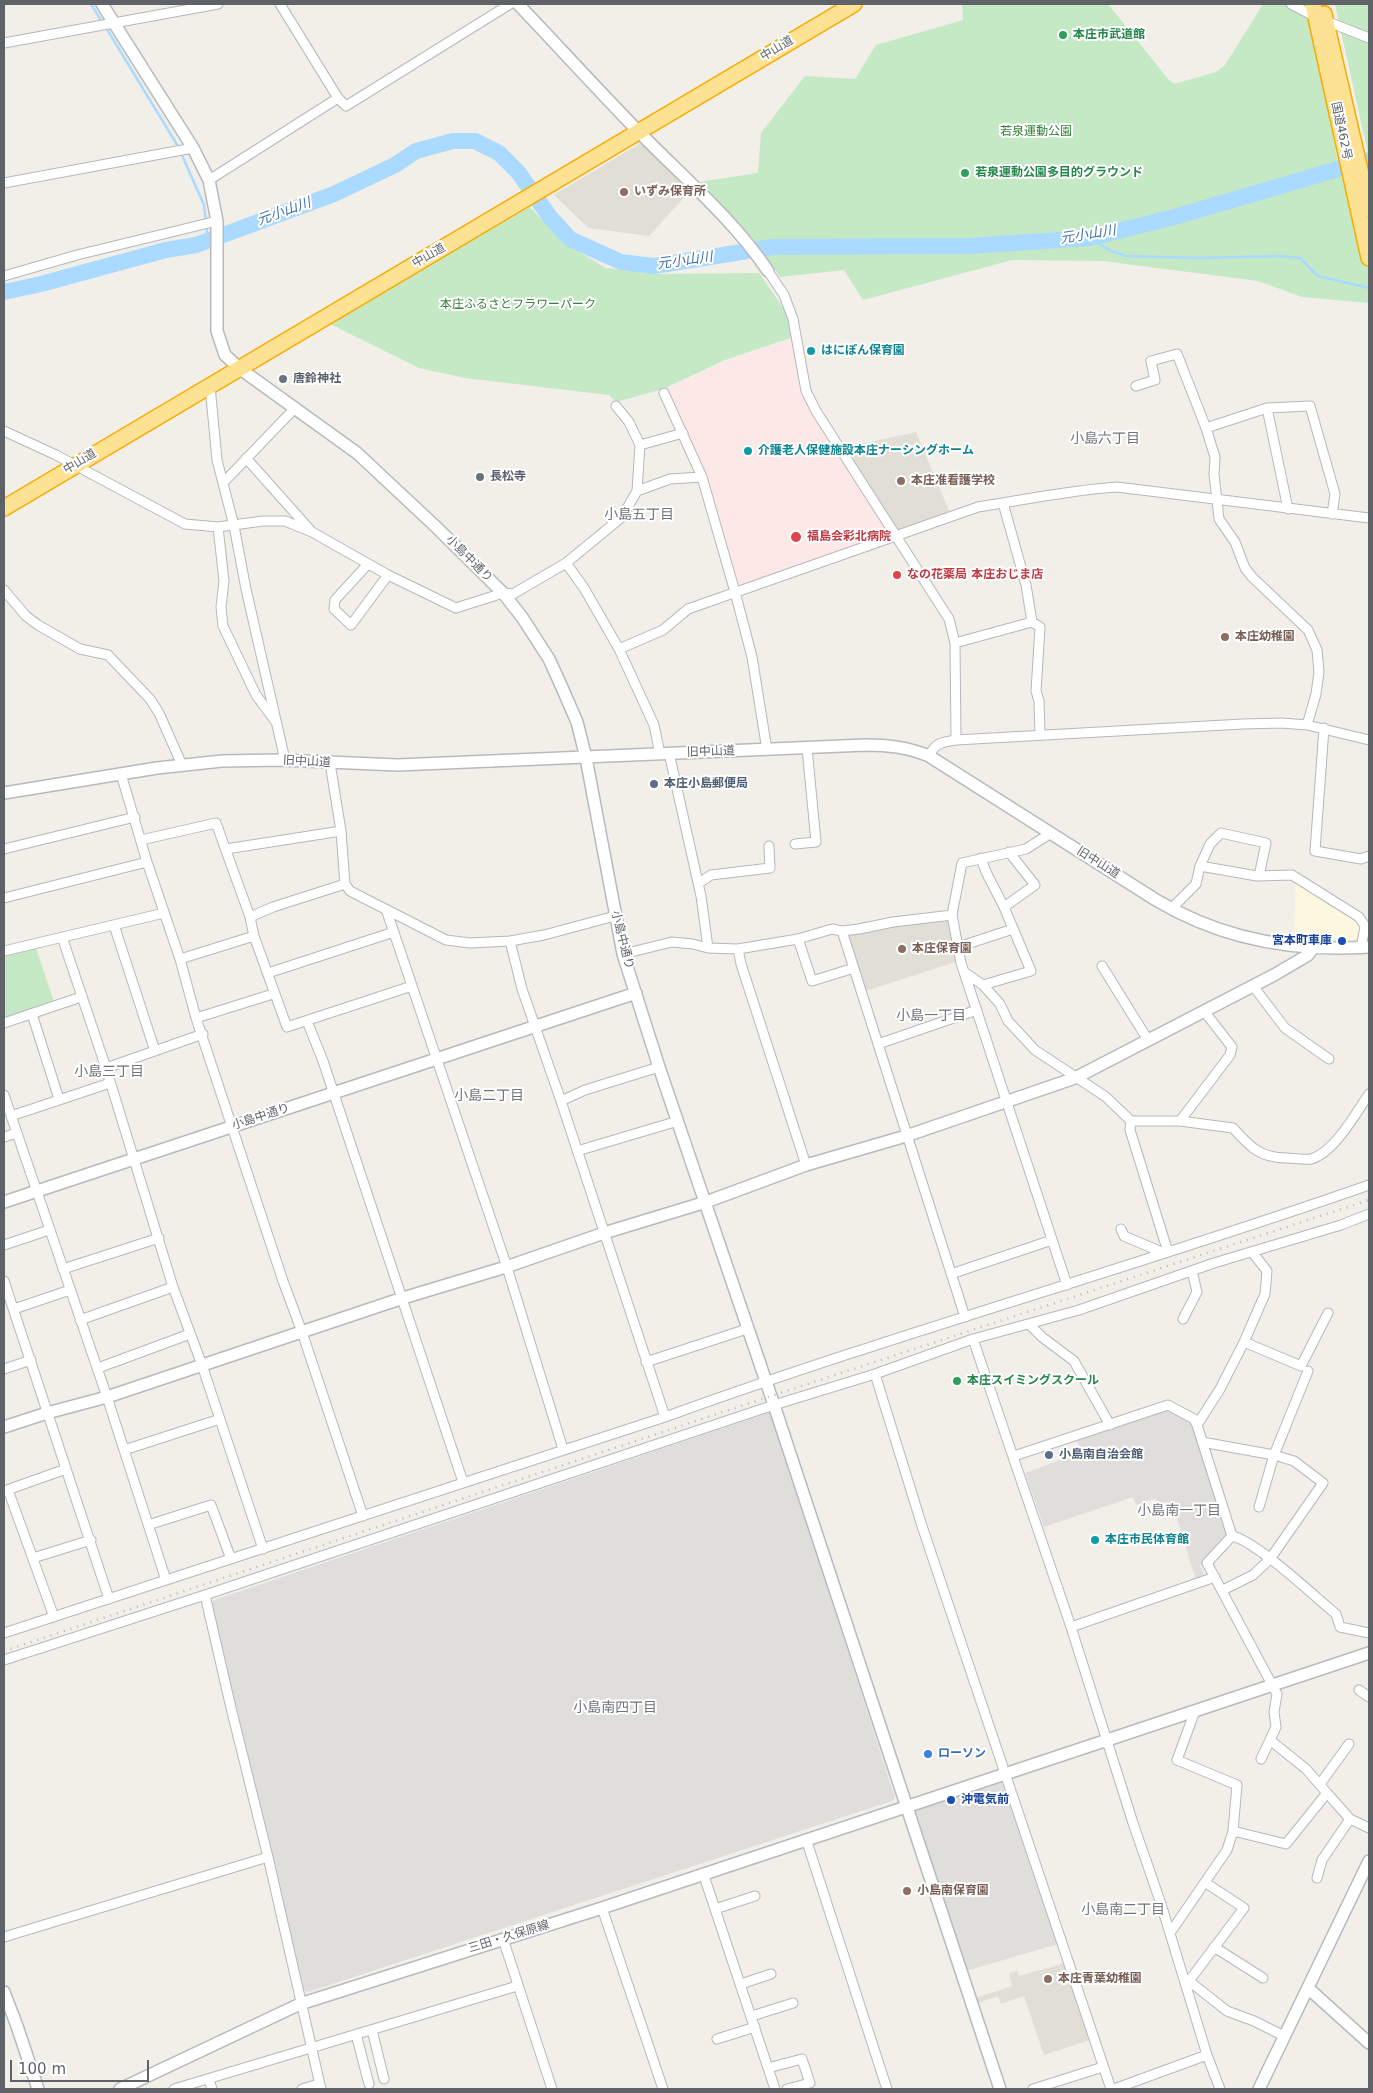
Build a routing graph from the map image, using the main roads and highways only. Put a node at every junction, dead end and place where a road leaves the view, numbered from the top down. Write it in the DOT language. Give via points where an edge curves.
graph roads {
  1 [pos="854,4"];
  2 [pos="1319,11"];
  3 [pos="1358,181"];
  4 [pos="1369,209"];
  5 [pos="1369,258"];
  6 [pos="4,508"];
  1 -- 6 [label="highway, 中山道"];
  2 -- 3 [label="highway, 国道462号"];
  3 -- 4 [label="highway, 国道462号"];
  3 -- 5 [label="highway, 国道462号"];
}
